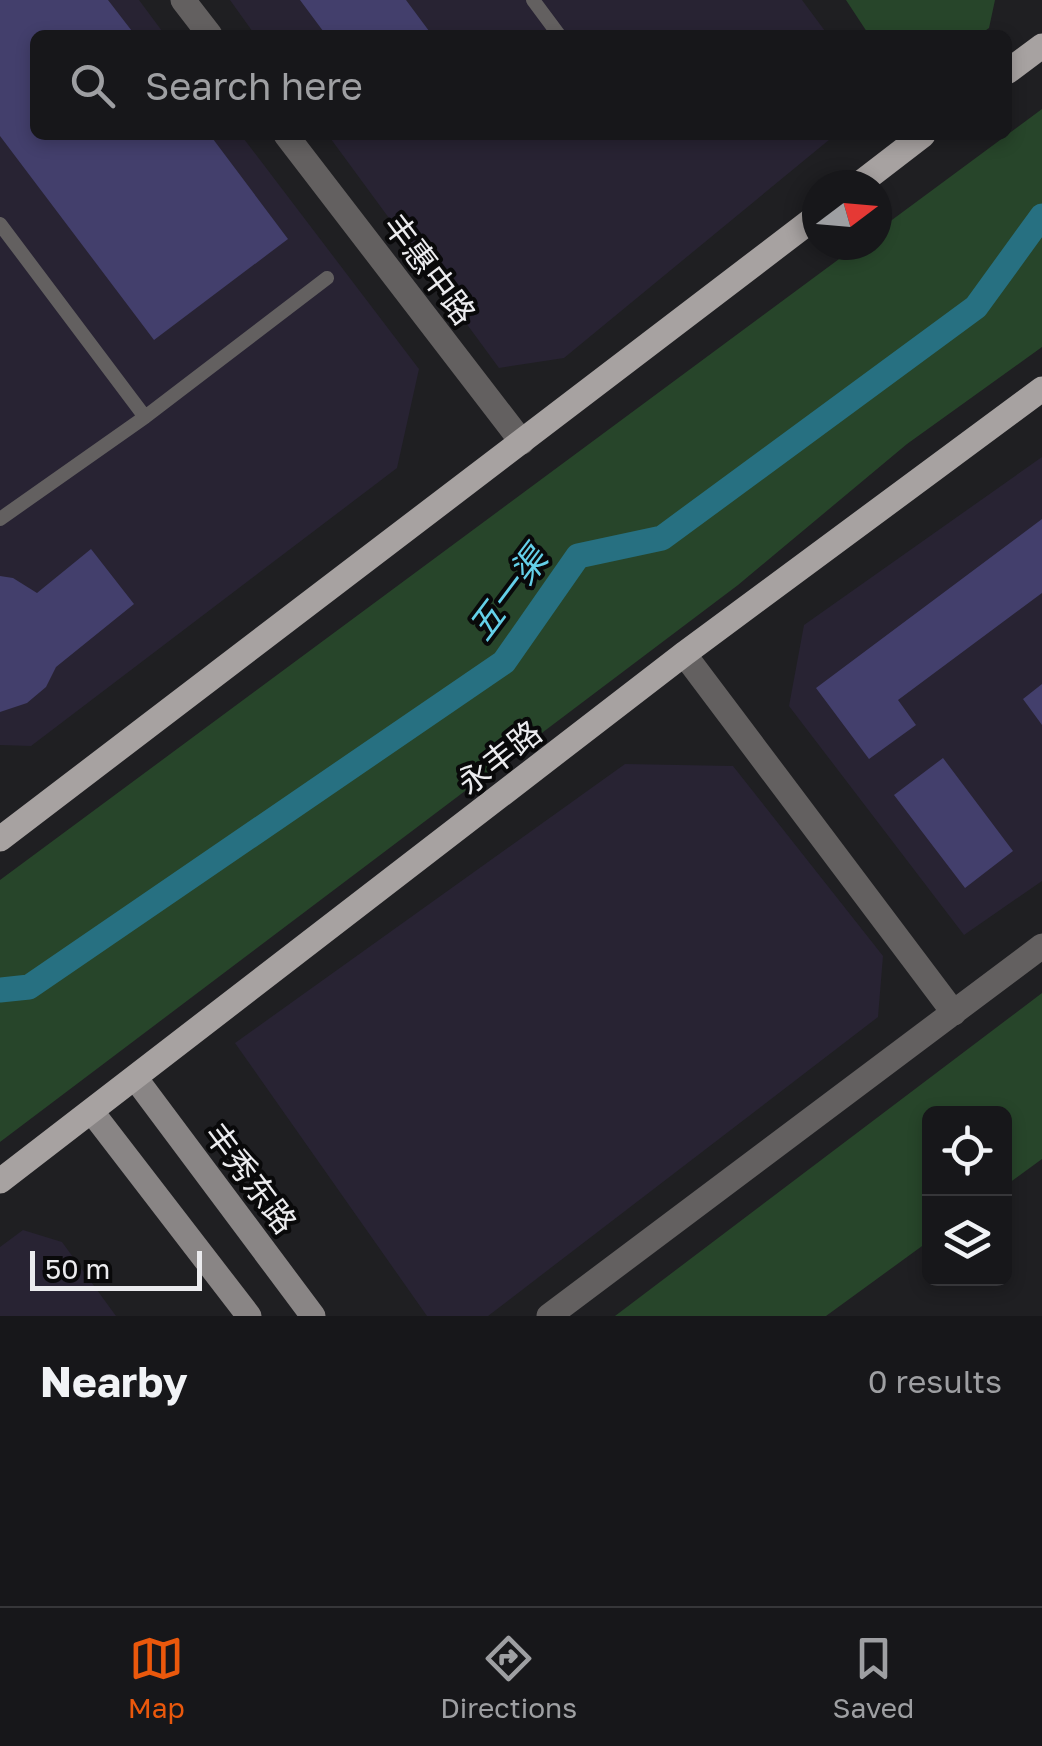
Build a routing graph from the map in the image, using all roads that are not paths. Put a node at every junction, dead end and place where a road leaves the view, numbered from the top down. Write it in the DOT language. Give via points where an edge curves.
graph roads {
  1 [pos="183,0"];
  2 [pos="533,0"];
  3 [pos="206,30"];
  4 [pos="555,30"];
  5 [pos="1042,46"];
  6 [pos="1012,68"];
  7 [pos="290,140"];
  8 [pos="916,140"];
  9 [pos="878,170"];
  10 [pos="0,224"];
  11 [pos="802,227"];
  12 [pos="327,278"];
  13 [pos="1042,389"];
  14 [pos="145,416"];
  15 [pos="522,442"];
  16 [pos="0,519"];
  17 [pos="684,654"];
  18 [pos="0,839"];
  19 [pos="1042,946"];
  20 [pos="954,1013"];
  21 [pos="136,1079"];
  22 [pos="92,1112"];
  23 [pos="0,1182"];
  24 [pos="249,1316"];
  25 [pos="313,1316"];
  26 [pos="549,1316"];
  1 -- 3 [label="street"];
  2 -- 4 [label="lane"];
  5 -- 6 [label="main road"];
  7 -- 15 [label="street, 丰惠中路"];
  8 -- 9 [label="main road"];
  10 -- 14 [label="lane"];
  11 -- 15 [label="main road"];
  12 -- 14 [label="lane"];
  13 -- 17 [label="main road, 永丰路"];
  14 -- 16 [label="lane"];
  15 -- 18 [label="main road"];
  17 -- 20 [label="street"];
  17 -- 21 [label="main road, 永丰路"];
  19 -- 20 [label="street"];
  20 -- 26 [label="street"];
  21 -- 22 [label="main road, 永丰路"];
  21 -- 25 [label="street, 丰秀东路"];
  22 -- 23 [label="main road, 永丰路"];
  22 -- 24 [label="street"];
}
